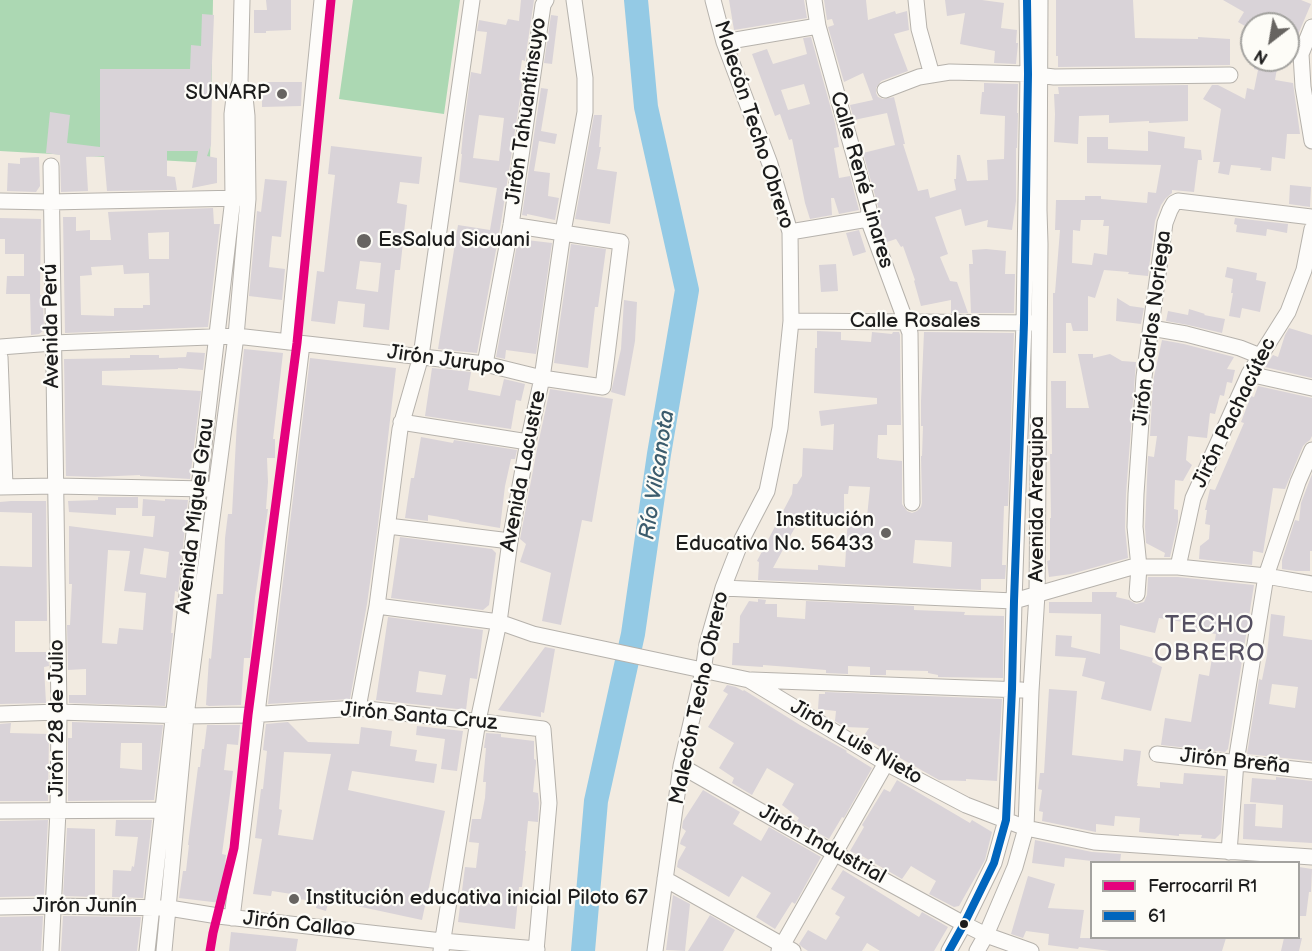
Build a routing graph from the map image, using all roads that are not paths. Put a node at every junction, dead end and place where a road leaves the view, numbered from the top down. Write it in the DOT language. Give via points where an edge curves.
graph roads {
  1 [pos="242,0"];
  2 [pos="322,0"];
  3 [pos="472,0"];
  4 [pos="546,0"];
  5 [pos="574,0"];
  6 [pos="713,0"];
  7 [pos="814,0"];
  8 [pos="916,0"];
  9 [pos="1027,0"];
  10 [pos="1040,0"];
  11 [pos="818,26"];
  12 [pos="1312,27"];
  13 [pos="724,42"];
  14 [pos="1034,74"];
  15 [pos="932,75"];
  16 [pos="1230,75"];
  17 [pos="885,90"];
  18 [pos="1312,141"];
  19 [pos="51,166"];
  20 [pos="241,198"];
  21 [pos="0,201"];
  22 [pos="50,202"];
  23 [pos="1312,217"];
  24 [pos="868,219"];
  25 [pos="511,225"];
  26 [pos="1312,229"];
  27 [pos="563,232"];
  28 [pos="790,232"];
  29 [pos="791,321"];
  30 [pos="907,322"];
  31 [pos="1031,323"];
  32 [pos="1151,328"];
  33 [pos="236,336"];
  34 [pos="218,337"];
  35 [pos="53,343"];
  36 [pos="295,343"];
  37 [pos="0,347"];
  38 [pos="421,356"];
  39 [pos="1260,356"];
  40 [pos="0,357"];
  41 [pos="485,364"];
  42 [pos="1249,375"];
  43 [pos="542,378"];
  44 [pos="1312,388"];
  45 [pos="401,422"];
  46 [pos="528,442"];
  47 [pos="1312,450"];
  48 [pos="55,486"];
  49 [pos="2,487"];
  50 [pos="199,489"];
  51 [pos="216,491"];
  52 [pos="912,503"];
  53 [pos="388,526"];
  54 [pos="510,541"];
  55 [pos="1139,567"];
  56 [pos="1178,567"];
  57 [pos="1266,576"];
  58 [pos="1312,584"];
  59 [pos="723,588"];
  60 [pos="1037,594"];
  61 [pos="1137,594"];
  62 [pos="1014,601"];
  63 [pos="377,606"];
  64 [pos="499,622"];
  65 [pos="703,671"];
  66 [pos="749,680"];
  67 [pos="1012,689"];
  68 [pos="1031,691"];
  69 [pos="358,708"];
  70 [pos="59,712"];
  71 [pos="0,714"];
  72 [pos="257,714"];
  73 [pos="180,715"];
  74 [pos="478,721"];
  75 [pos="1157,754"];
  76 [pos="1236,762"];
  77 [pos="886,763"];
  78 [pos="681,766"];
  79 [pos="1312,771"];
  80 [pos="57,810"];
  81 [pos="163,810"];
  82 [pos="0,811"];
  83 [pos="1006,820"];
  84 [pos="1026,828"];
  85 [pos="1229,852"];
  86 [pos="834,853"];
  87 [pos="1312,857"];
  88 [pos="665,879"];
  89 [pos="53,906"];
  90 [pos="0,907"];
  91 [pos="152,907"];
  92 [pos="169,908"];
  93 [pos="232,918"];
  94 [pos="964,924"];
  95 [pos="986,935"];
  96 [pos="441,946"];
  97 [pos="784,949"];
  98 [pos="537,950"];
  99 [pos="51,951"];
  100 [pos="147,951"];
  101 [pos="164,951"];
  102 [pos="656,951"];
  103 [pos="949,951"];
  104 [pos="977,951"];
  105 [pos="1031,951"];
  1 -- 20 [label="street, Avenida Miguel Grau" via="240,82 247,116"];
  2 -- 36 [label="street"];
  3 -- 38 [label="street"];
  4 -- 25 [label="street, Jirón Tahuantinsuyo"];
  5 -- 27 [label="street, Avenida Lacustre" via="585,78 585,112"];
  6 -- 13 [label="street, Malecón Techo Obrero"];
  7 -- 11 [label="street, Calle René Linares"];
  8 -- 15 [label="street" via="918,29"];
  9 -- 14 [label="street, Avenida Arequipa"];
  10 -- 14 [label="street, Avenida Arequipa"];
  11 -- 13 [label="street"];
  11 -- 24 [label="street, Calle René Linares" via="869,209"];
  12 -- 18 [label="street" via="1300,54"];
  13 -- 28 [label="street, Malecón Techo Obrero" via="770,164"];
  14 -- 15 [label="street"];
  14 -- 16 [label="street"];
  14 -- 31 [label="street, Avenida Arequipa"];
  15 -- 17 [label="street"];
  19 -- 22 [label="street, Avenida Perú"];
  20 -- 22 [label="street"];
  20 -- 33 [label="street, Avenida Miguel Grau"];
  20 -- 34 [label="street, Avenida Miguel Grau"];
  21 -- 22 [label="street"];
  22 -- 35 [label="street, Avenida Perú"];
  23 -- 32 [label="street, Jirón Carlos Noriega" via="1174,203 1165,223"];
  24 -- 28 [label="street"];
  24 -- 30 [label="street, Calle René Linares"];
  25 -- 27 [label="street"];
  25 -- 41 [label="street, Jirón Tahuantinsuyo"];
  26 -- 39 [label="street, Jirón Pachacútec" via="1304,270 1288,312"];
  27 -- 43 [label="street, Avenida Lacustre"];
  27 -- 43 [label="street, Jirón Jurupo" via="621,242 603,387"];
  28 -- 29 [label="street, Malecón Techo Obrero"];
  29 -- 30 [label="street, Calle Rosales"];
  29 -- 59 [label="street, Malecón Techo Obrero" via="780,428 767,491"];
  30 -- 31 [label="street, Calle Rosales"];
  30 -- 52 [label="street, Calle René Linares"];
  31 -- 60 [label="street, Avenida Arequipa"];
  31 -- 62 [label="street, Avenida Arequipa"];
  32 -- 39 [label="street"];
  32 -- 55 [label="street, Jirón Carlos Noriega" via="1136,494"];
  33 -- 34 [label="street, Jirón Jurupo"];
  33 -- 36 [label="street, Jirón Jurupo"];
  33 -- 51 [label="street, Avenida Miguel Grau"];
  34 -- 35 [label="street, Jirón Jurupo"];
  34 -- 50 [label="street, Avenida Miguel Grau"];
  35 -- 37 [label="street, Jirón Jurupo"];
  35 -- 48 [label="street, Avenida Perú"];
  36 -- 38 [label="street, Jirón Jurupo"];
  36 -- 72 [label="street"];
  38 -- 41 [label="street, Jirón Jurupo"];
  38 -- 45 [label="street"];
  39 -- 42 [label="street, Jirón Pachacútec"];
  40 -- 49 [label="street"];
  41 -- 43 [label="street, Jirón Jurupo"];
  42 -- 44 [label="street"];
  42 -- 56 [label="street, Jirón Pachacútec" via="1193,498"];
  43 -- 46 [label="street, Avenida Lacustre"];
  45 -- 46 [label="street"];
  45 -- 53 [label="street"];
  46 -- 54 [label="street, Avenida Lacustre"];
  47 -- 57 [label="street"];
  48 -- 49 [label="street"];
  48 -- 50 [label="street"];
  48 -- 70 [label="street, Jirón 28 de Julio"];
  50 -- 51 [label="street"];
  50 -- 73 [label="street, Avenida Miguel Grau"];
  51 -- 73 [label="street, Avenida Miguel Grau"];
  53 -- 54 [label="street"];
  53 -- 63 [label="street"];
  54 -- 64 [label="street, Avenida Lacustre"];
  55 -- 56 [label="street"];
  55 -- 60 [label="street"];
  55 -- 61 [label="street, Jirón Carlos Noriega"];
  56 -- 57 [label="street"];
  57 -- 58 [label="street"];
  57 -- 76 [label="street"];
  59 -- 62 [label="street"];
  59 -- 65 [label="street, Malecón Techo Obrero"];
  60 -- 62 [label="street"];
  60 -- 68 [label="street, Avenida Arequipa"];
  62 -- 67 [label="street, Avenida Arequipa"];
  63 -- 64 [label="street, Jirón Luis Nieto"];
  63 -- 69 [label="street"];
  64 -- 65 [label="street, Jirón Luis Nieto" via="533,634"];
  64 -- 74 [label="street, Avenida Lacustre"];
  65 -- 66 [label="street, Jirón Luis Nieto"];
  65 -- 78 [label="street, Malecón Techo Obrero"];
  66 -- 67 [label="street"];
  66 -- 77 [label="street, Jirón Luis Nieto"];
  67 -- 68 [label="street"];
  67 -- 83 [label="street, Avenida Arequipa"];
  68 -- 84 [label="street, Avenida Arequipa"];
  69 -- 72 [label="street, Jirón Santa Cruz"];
  69 -- 74 [label="street, Jirón Santa Cruz"];
  70 -- 71 [label="street, Jirón Santa Cruz"];
  70 -- 73 [label="street, Jirón Santa Cruz"];
  70 -- 80 [label="street, Jirón 28 de Julio"];
  72 -- 73 [label="street, Jirón Santa Cruz"];
  72 -- 93 [label="street"];
  73 -- 81 [label="street, Avenida Miguel Grau"];
  73 -- 92 [label="street, Avenida Miguel Grau"];
  74 -- 96 [label="street, Avenida Lacustre"];
  74 -- 98 [label="street, Jirón Santa Cruz" via="543,729 549,803"];
  75 -- 76 [label="street, Jirón Breña"];
  76 -- 79 [label="street, Jirón Breña"];
  76 -- 85 [label="street"];
  77 -- 83 [label="street, Jirón Luis Nieto" via="966,805"];
  77 -- 86 [label="street"];
  78 -- 86 [label="street, Jirón Industrial"];
  78 -- 88 [label="street, Malecón Techo Obrero"];
  80 -- 81 [label="street"];
  80 -- 82 [label="street"];
  80 -- 89 [label="street, Jirón 28 de Julio"];
  81 -- 91 [label="street, Avenida Miguel Grau"];
  83 -- 84 [label="street, Jirón Luis Nieto"];
  83 -- 94 [label="street, Avenida Arequipa" via="994,863"];
  84 -- 85 [label="street, Jirón Luis Nieto" via="1094,842"];
  84 -- 95 [label="street, Avenida Arequipa" via="1015,867"];
  85 -- 87 [label="street, Jirón Luis Nieto"];
  86 -- 94 [label="street, Jirón Industrial"];
  86 -- 97 [label="street"];
  88 -- 97 [label="street"];
  88 -- 102 [label="street, Malecón Techo Obrero"];
  89 -- 90 [label="street, Jirón Junín"];
  89 -- 91 [label="street, Jirón Junín"];
  89 -- 99 [label="street, Jirón 28 de Julio"];
  91 -- 92 [label="street, Jirón Junín"];
  91 -- 100 [label="street, Avenida Miguel Grau"];
  92 -- 93 [label="street, Jirón Callao"];
  92 -- 101 [label="street, Avenida Miguel Grau"];
  93 -- 96 [label="street, Jirón Callao"];
  94 -- 95 [label="street, Jirón Industrial"];
  94 -- 103 [label="street, Avenida Arequipa"];
  95 -- 104 [label="street, Avenida Arequipa"];
  95 -- 105 [label="street, Jirón Industrial"];
  96 -- 98 [label="street, Jirón Callao"];
}
